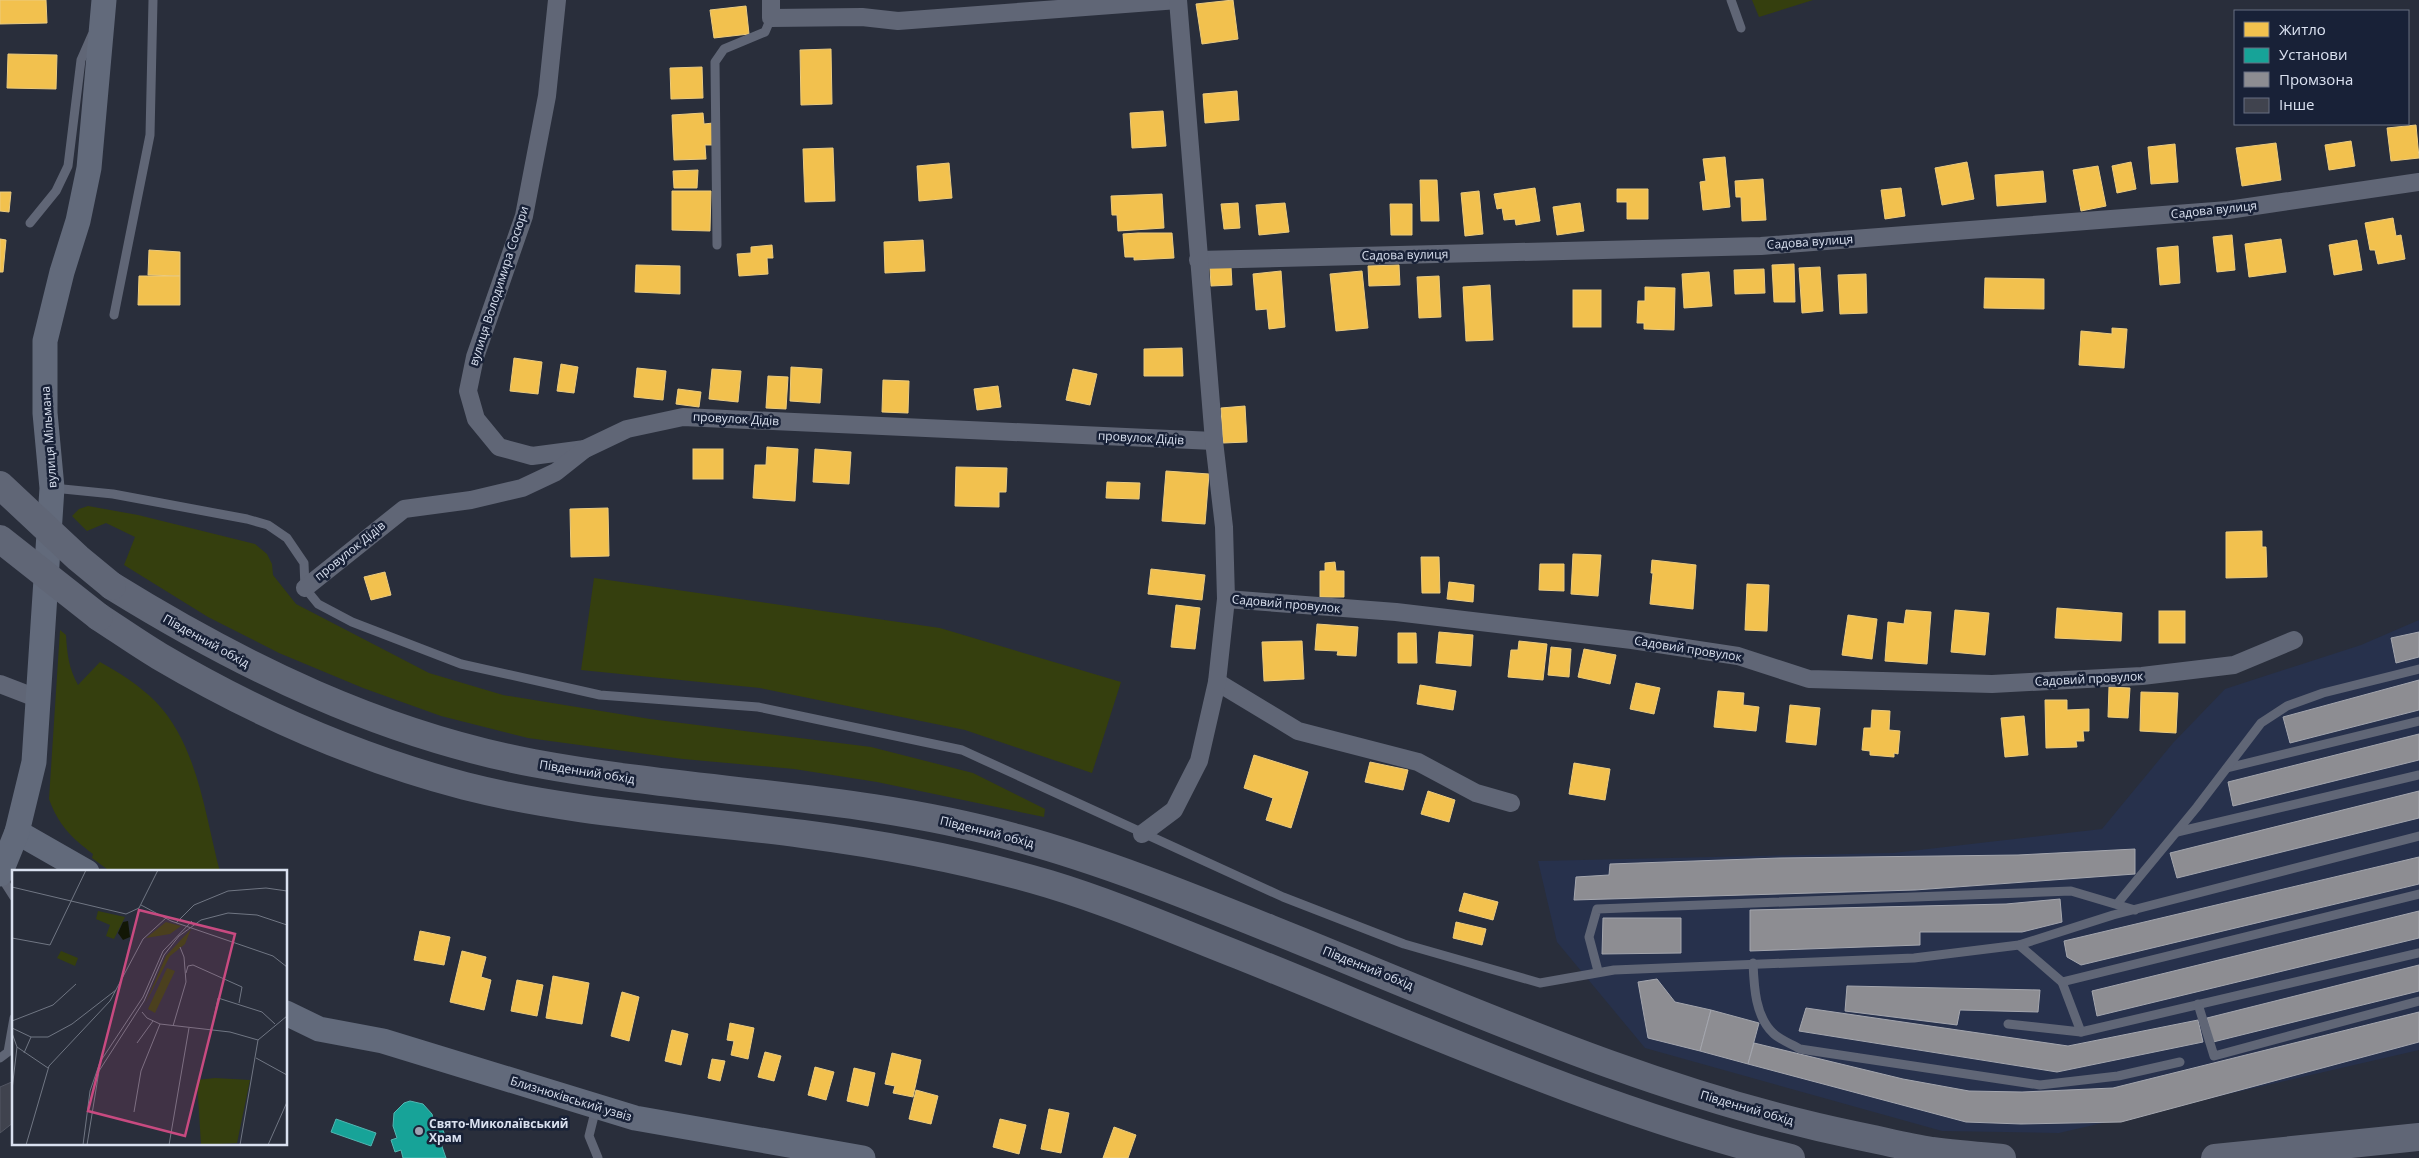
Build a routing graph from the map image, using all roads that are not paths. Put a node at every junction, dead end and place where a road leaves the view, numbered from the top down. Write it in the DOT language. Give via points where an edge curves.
graph roads {
  1 [pos="153,0"];
  2 [pos="557,0"];
  3 [pos="771,0"];
  4 [pos="1178,0"];
  5 [pos="1731,0"];
  6 [pos="103,4"];
  7 [pos="771,18"];
  8 [pos="1741,28"];
  9 [pos="2419,182"];
  10 [pos="30,223"];
  11 [pos="717,245"];
  12 [pos="1198,260"];
  13 [pos="114,315"];
  14 [pos="1214,441"];
  15 [pos="585,449"];
  16 [pos="0,485"];
  17 [pos="52,488"];
  18 [pos="0,539"];
  19 [pos="305,588"];
  20 [pos="1226,599"];
  21 [pos="2294,640"];
  22 [pos="2419,669"];
  23 [pos="1217,682"];
  24 [pos="0,684"];
  25 [pos="39,699"];
  26 [pos="2419,721"];
  27 [pos="2227,768"];
  28 [pos="2419,775"];
  29 [pos="1511,803"];
  30 [pos="17,832"];
  31 [pos="2176,832"];
  32 [pos="1142,834"];
  33 [pos="2419,836"];
  34 [pos="84,870"];
  35 [pos="0,874"];
  36 [pos="12,894"];
  37 [pos="2419,894"];
  38 [pos="2117,904"];
  39 [pos="2135,910"];
  40 [pos="2019,945"];
  41 [pos="2419,952"];
  42 [pos="1753,963"];
  43 [pos="1598,971"];
  44 [pos="2062,982"];
  45 [pos="2419,1002"];
  46 [pos="2198,1004"];
  47 [pos="288,1014"];
  48 [pos="2008,1024"];
  49 [pos="12,1029"];
  50 [pos="2080,1032"];
  51 [pos="0,1058"];
  52 [pos="2180,1062"];
  53 [pos="596,1107"];
  54 [pos="2419,1137"];
  55 [pos="598,1158"];
  56 [pos="863,1158"];
  57 [pos="1792,1158"];
  58 [pos="2002,1158"];
  59 [pos="2215,1158"];
  1 -- 13 [label="lane" via="150,134"];
  2 -- 15 [label="street, вулиця Володимира Сосюри" via="547,96 524,216 475,357 468,391 476,419 499,447 532,456"];
  3 -- 7 [label="street"];
  4 -- 7 [label="street" via="898,21 862,17"];
  4 -- 12 [label="street"];
  5 -- 8 [label="lane"];
  6 -- 10 [label="lane" via="81,60 68,166 56,191"];
  6 -- 17 [label="street, вулиця Мільмана" via="89,168 45,340"];
  7 -- 11 [label="lane" via="765,32 724,49 715,62"];
  9 -- 12 [label="street, Садова вулиця" via="2228,210 1761,246"];
  12 -- 14 [label="street"];
  14 -- 15 [label="street, провулок Дідів" via="683,417 627,429"];
  14 -- 20 [label="street" via="1224,527"];
  15 -- 19 [label="street, провулок Дідів" via="556,472 522,488 471,500 404,508"];
  16 -- 58 [label="main road, Південний обхід, bridge" via="112,586 246,663 369,718 528,762 602,775 825,800 923,816 1014,837 1147,879 1583,1055 1662,1083 1825,1129 1930,1151"];
  17 -- 19 [label="lane" via="113,494 247,519 268,526 287,538 304,563"];
  17 -- 25 [label="street, вулиця Мільмана"];
  18 -- 57 [label="main road, bridge" via="98,617 157,654 257,708 342,745 399,765 465,786 544,802 670,821 799,833 970,862 1135,914 1585,1094 1732,1143"];
  19 -- 32 [label="lane" via="318,604 352,622 461,664 600,695 758,707 962,750"];
  20 -- 21 [label="street, Садовий провулок" via="1396,612 1632,640 1738,656 1809,679 1992,684 2142,676 2234,664"];
  20 -- 23 [label="street"];
  22 -- 27 [label="lane" via="2323,693 2287,706 2261,723"];
  23 -- 29 [label="street" via="1298,731 1418,762 1476,792"];
  23 -- 32 [label="street" via="1199,760 1174,810"];
  24 -- 25 [label="street"];
  25 -- 30 [label="street, вулиця Мільмана" via="34,762"];
  26 -- 27 [label="lane"];
  27 -- 31 [label="lane"];
  28 -- 31 [label="lane"];
  30 -- 34 [label="street"];
  30 -- 35 [label="street, вулиця Мільмана"];
  31 -- 38 [label="lane"];
  32 -- 43 [label="lane" via="1283,897 1404,944 1540,983"];
  33 -- 39 [label="lane"];
  35 -- 36 [label="lane"];
  37 -- 44 [label="lane"];
  38 -- 39 [label="lane"];
  38 -- 43 [label="lane" via="2071,891 1597,909 1589,937"];
  39 -- 40 [label="lane"];
  40 -- 42 [label="lane" via="1914,958"];
  40 -- 44 [label="lane"];
  41 -- 46 [label="lane"];
  42 -- 43 [label="lane"];
  42 -- 52 [label="lane" via="1760,1014 1773,1033 1800,1049 2040,1085 2118,1076"];
  44 -- 50 [label="lane"];
  45 -- 46 [label="lane" via="2214,1056"];
  46 -- 50 [label="lane"];
  47 -- 53 [label="street, Близнюківський узвіз" via="319,1029 383,1041"];
  48 -- 50 [label="lane"];
  49 -- 51 [label="lane" via="8,1052"];
  53 -- 55 [label="lane" via="589,1136"];
  53 -- 56 [label="street, Близнюківський узвіз" via="635,1118"];
  54 -- 59 [label="main road"];
}
